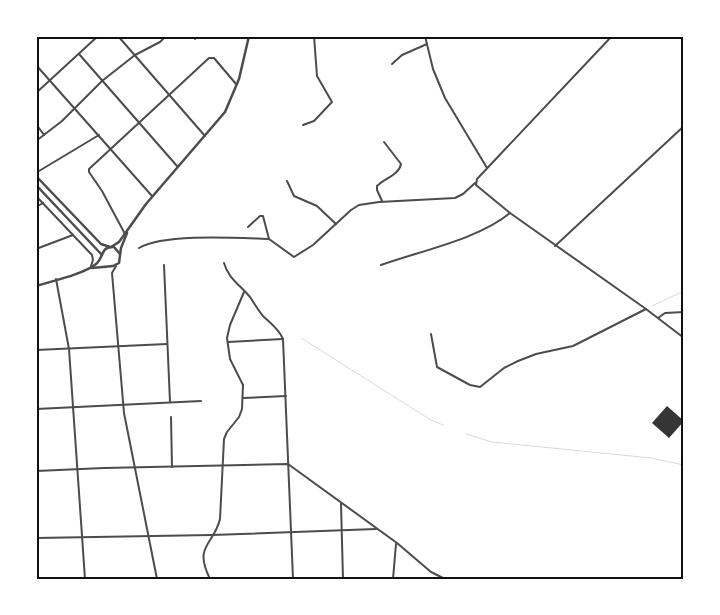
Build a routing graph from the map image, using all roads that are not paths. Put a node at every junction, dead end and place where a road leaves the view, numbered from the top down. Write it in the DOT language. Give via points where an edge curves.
graph roads {
  1 [pos="98,36"];
  2 [pos="118,36"];
  3 [pos="166,36"];
  4 [pos="249,36"];
  5 [pos="314,36"];
  6 [pos="425,36"];
  7 [pos="612,36"];
  8 [pos="427,44"];
  9 [pos="79,54"];
  10 [pos="135,56"];
  11 [pos="392,64"];
  12 [pos="36,65"];
  13 [pos="51,80"];
  14 [pos="102,81"];
  15 [pos="237,85"];
  16 [pos="36,93"];
  17 [pos="170,95"];
  18 [pos="76,108"];
  19 [pos="140,123"];
  20 [pos="36,124"];
  21 [pos="303,125"];
  22 [pos="684,126"];
  23 [pos="44,135"];
  24 [pos="100,135"];
  25 [pos="205,136"];
  26 [pos="36,141"];
  27 [pos="384,142"];
  28 [pos="111,148"];
  29 [pos="178,166"];
  30 [pos="487,168"];
  31 [pos="39,171"];
  32 [pos="36,176"];
  33 [pos="287,181"];
  34 [pos="475,183"];
  35 [pos="36,185"];
  36 [pos="36,196"];
  37 [pos="152,196"];
  38 [pos="382,202"];
  39 [pos="43,203"];
  40 [pos="36,207"];
  41 [pos="510,213"];
  42 [pos="336,224"];
  43 [pos="248,227"];
  44 [pos="128,229"];
  45 [pos="125,234"];
  46 [pos="73,235"];
  47 [pos="269,239"];
  48 [pos="555,246"];
  49 [pos="110,247"];
  50 [pos="139,248"];
  51 [pos="36,250"];
  52 [pos="120,254"];
  53 [pos="103,261"];
  54 [pos="224,263"];
  55 [pos="116,265"];
  56 [pos="164,265"];
  57 [pos="381,265"];
  58 [pos="90,268"];
  59 [pos="56,279"];
  60 [pos="36,286"];
  61 [pos="245,291"];
  62 [pos="646,309"];
  63 [pos="684,312"];
  64 [pos="658,318"];
  65 [pos="431,334"];
  66 [pos="684,338"];
  67 [pos="283,339"];
  68 [pos="227,342"];
  69 [pos="168,344"];
  70 [pos="118,346"];
  71 [pos="69,349"];
  72 [pos="36,350"];
  73 [pos="286,396"];
  74 [pos="243,398"];
  75 [pos="201,401"];
  76 [pos="170,402"];
  77 [pos="123,404"];
  78 [pos="73,407"];
  79 [pos="36,409"];
  80 [pos="171,417"];
  81 [pos="288,464"];
  82 [pos="223,466"];
  83 [pos="135,467"];
  84 [pos="172,467"];
  85 [pos="77,469"];
  86 [pos="36,471"];
  87 [pos="342,504"];
  88 [pos="376,529"];
  89 [pos="342,530"];
  90 [pos="291,532"];
  91 [pos="212,535"];
  92 [pos="82,536"];
  93 [pos="148,536"];
  94 [pos="36,538"];
  95 [pos="396,543"];
  96 [pos="85,579"];
  97 [pos="156,579"];
  98 [pos="210,579"];
  99 [pos="293,579"];
  100 [pos="344,579"];
  101 [pos="384,579"];
  102 [pos="393,579"];
  103 [pos="445,579"];
  1 -- 9 [label="street"];
  2 -- 10 [label="street"];
  3 -- 10 [label="street"];
  4 -- 15 [label="street"];
  5 -- 21 [label="street" via="316,74 332,102 314,121"];
  6 -- 8 [label="street"];
  7 -- 30 [label="street"];
  8 -- 11 [label="street" via="402,55"];
  8 -- 30 [label="street" via="445,98"];
  9 -- 13 [label="street"];
  9 -- 14 [label="street"];
  10 -- 14 [label="street"];
  10 -- 17 [label="street"];
  12 -- 13 [label="street"];
  13 -- 16 [label="street"];
  13 -- 18 [label="street"];
  14 -- 18 [label="street"];
  14 -- 19 [label="street"];
  15 -- 17 [label="street" via="212,58 208,58"];
  15 -- 25 [label="street" via="223,115"];
  17 -- 19 [label="street"];
  17 -- 25 [label="street"];
  18 -- 23 [label="street"];
  18 -- 24 [label="street"];
  19 -- 28 [label="street"];
  19 -- 29 [label="street"];
  20 -- 23 [label="street"];
  22 -- 48 [label="street"];
  23 -- 26 [label="street"];
  24 -- 28 [label="street"];
  24 -- 31 [label="street"];
  25 -- 29 [label="street"];
  27 -- 38 [label="street" via="401,164 396,173 377,186"];
  28 -- 37 [label="street"];
  28 -- 45 [label="street" via="89,172"];
  29 -- 37 [label="street"];
  30 -- 34 [label="street"];
  32 -- 49 [label="street" via="101,244"];
  33 -- 42 [label="street" via="294,196 317,206"];
  34 -- 38 [label="street" via="455,198"];
  34 -- 41 [label="street" via="478,189"];
  35 -- 53 [label="street"];
  36 -- 39 [label="street"];
  37 -- 44 [label="street"];
  38 -- 42 [label="street" via="359,205"];
  39 -- 40 [label="street"];
  39 -- 46 [label="street"];
  41 -- 48 [label="street"];
  41 -- 57 [label="street" via="470,235"];
  42 -- 47 [label="street" via="294,257"];
  43 -- 47 [label="street" via="263,216"];
  44 -- 45 [label="street"];
  44 -- 52 [label="street"];
  45 -- 49 [label="street"];
  46 -- 51 [label="street"];
  46 -- 58 [label="street" via="93,257"];
  47 -- 50 [label="street" via="169,240"];
  48 -- 62 [label="street"];
  49 -- 52 [label="street"];
  49 -- 53 [label="street" via="105,249"];
  52 -- 55 [label="street"];
  53 -- 55 [label="street"];
  53 -- 58 [label="street"];
  53 -- 58 [label="street"];
  54 -- 61 [label="street" via="227,272"];
  55 -- 70 [label="street" via="112,273"];
  56 -- 69 [label="street"];
  58 -- 59 [label="street"];
  59 -- 60 [label="street"];
  59 -- 71 [label="street"];
  61 -- 67 [label="street"];
  61 -- 68 [label="street"];
  62 -- 64 [label="street"];
  62 -- 65 [label="street" via="573,346 518,361 480,386 470,385 438,367"];
  63 -- 64 [label="street" via="664,312"];
  64 -- 66 [label="street"];
  67 -- 68 [label="street"];
  67 -- 73 [label="street"];
  68 -- 74 [label="street" via="232,364 243,385"];
  69 -- 70 [label="street"];
  69 -- 76 [label="street"];
  70 -- 71 [label="street"];
  70 -- 77 [label="street"];
  71 -- 72 [label="street"];
  71 -- 78 [label="street"];
  73 -- 74 [label="street"];
  73 -- 81 [label="street"];
  74 -- 82 [label="street" via="240,415 224,436"];
  75 -- 76 [label="street"];
  76 -- 77 [label="street"];
  77 -- 78 [label="street"];
  77 -- 83 [label="street"];
  78 -- 79 [label="street"];
  78 -- 85 [label="street"];
  80 -- 84 [label="street"];
  81 -- 82 [label="street"];
  81 -- 87 [label="street"];
  81 -- 90 [label="street"];
  82 -- 84 [label="street"];
  82 -- 91 [label="street" via="220,519"];
  83 -- 84 [label="street"];
  83 -- 85 [label="street"];
  83 -- 93 [label="street"];
  85 -- 86 [label="street"];
  85 -- 92 [label="street"];
  87 -- 88 [label="street"];
  87 -- 89 [label="street"];
  88 -- 89 [label="street"];
  88 -- 95 [label="street"];
  89 -- 90 [label="street"];
  89 -- 100 [label="street"];
  90 -- 91 [label="street"];
  90 -- 99 [label="street"];
  91 -- 93 [label="street"];
  91 -- 98 [label="street" via="204,554"];
  92 -- 93 [label="street"];
  92 -- 94 [label="street"];
  92 -- 96 [label="street"];
  93 -- 97 [label="street"];
  95 -- 102 [label="street"];
  95 -- 103 [label="street" via="431,572"];
  101 -- 102 [label="street"];
}
